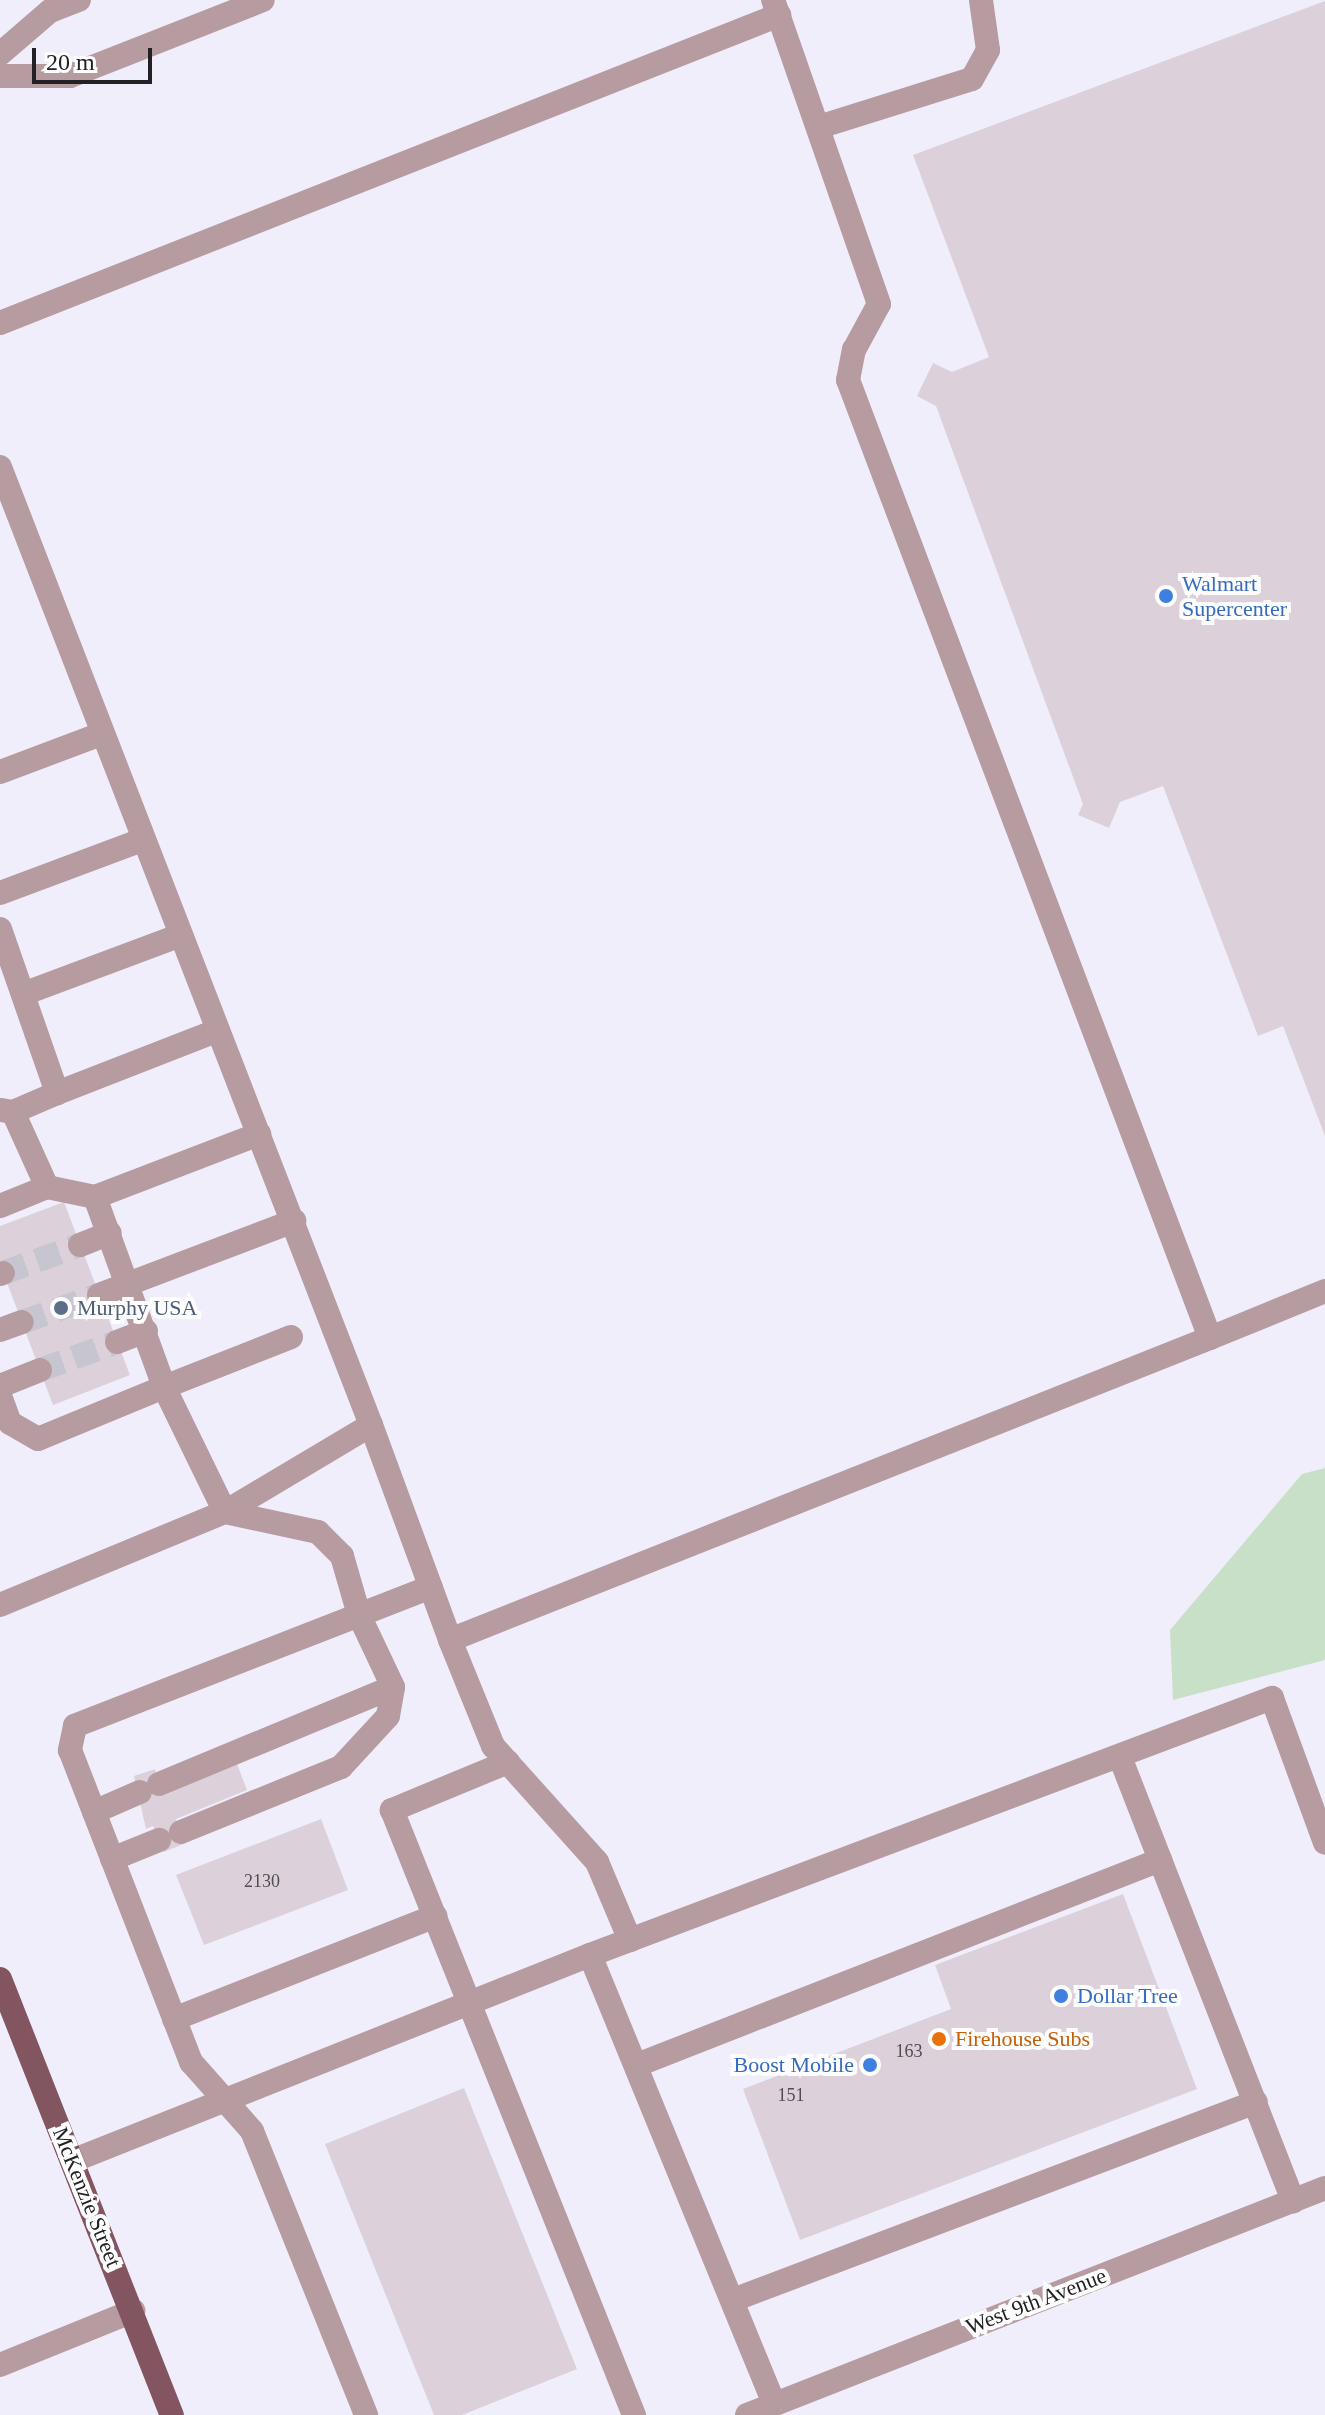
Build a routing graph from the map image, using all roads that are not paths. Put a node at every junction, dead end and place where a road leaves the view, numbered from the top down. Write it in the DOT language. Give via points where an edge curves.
graph roads {
  1 [pos="79,0"];
  2 [pos="263,0"];
  3 [pos="981,0"];
  4 [pos="776,8"];
  5 [pos="0,54"];
  6 [pos="0,76"];
  7 [pos="822,126"];
  8 [pos="0,323"];
  9 [pos="0,467"];
  10 [pos="101,734"];
  11 [pos="0,772"];
  12 [pos="139,841"];
  13 [pos="0,893"];
  14 [pos="0,929"];
  15 [pos="178,936"];
  16 [pos="23,994"];
  17 [pos="216,1031"];
  18 [pos="57,1093"];
  19 [pos="7,1111"];
  20 [pos="259,1134"];
  21 [pos="47,1187"];
  22 [pos="95,1197"];
  23 [pos="0,1206"];
  24 [pos="294,1221"];
  25 [pos="110,1233"];
  26 [pos="80,1245"];
  27 [pos="129,1284"];
  28 [pos="1325,1291"];
  29 [pos="99,1295"];
  30 [pos="146,1331"];
  31 [pos="291,1337"];
  32 [pos="1210,1338"];
  33 [pos="117,1342"];
  34 [pos="40,1370"];
  35 [pos="0,1386"];
  36 [pos="164,1387"];
  37 [pos="0,1396"];
  38 [pos="371,1425"];
  39 [pos="225,1512"];
  40 [pos="431,1587"];
  41 [pos="0,1605"];
  42 [pos="359,1615"];
  43 [pos="450,1640"];
  44 [pos="393,1687"];
  45 [pos="1120,1757"];
  46 [pos="508,1762"];
  47 [pos="94,1812"];
  48 [pos="1325,1843"];
  49 [pos="112,1859"];
  50 [pos="1160,1860"];
  51 [pos="435,1916"];
  52 [pos="630,1940"];
  53 [pos="590,1955"];
  54 [pos="0,1979"];
  55 [pos="471,2006"];
  56 [pos="174,2019"];
  57 [pos="637,2065"];
  58 [pos="222,2101"];
  59 [pos="1256,2102"];
  60 [pos="72,2161"];
  61 [pos="1325,2188"];
  62 [pos="1293,2201"];
  63 [pos="733,2300"];
  64 [pos="133,2311"];
  65 [pos="0,2365"];
  66 [pos="774,2403"];
  67 [pos="172,2415"];
  68 [pos="366,2415"];
  69 [pos="634,2415"];
  70 [pos="747,2415"];
  1 -- 5 [label="street" via="50,11"];
  2 -- 6 [label="street" via="70,76"];
  3 -- 7 [label="street" via="988,50 972,79"];
  4 -- 7 [label="street"];
  4 -- 8 [label="street"];
  7 -- 32 [label="street" via="879,304 854,350 848,380"];
  9 -- 10 [label="street"];
  10 -- 11 [label="street"];
  10 -- 12 [label="street"];
  12 -- 13 [label="street"];
  12 -- 15 [label="street"];
  14 -- 16 [label="street"];
  15 -- 16 [label="street"];
  15 -- 17 [label="street"];
  16 -- 18 [label="street"];
  17 -- 18 [label="street"];
  17 -- 20 [label="street"];
  18 -- 19 [label="street"];
  19 -- 21 [label="street"];
  20 -- 22 [label="street"];
  20 -- 24 [label="street"];
  21 -- 22 [label="street"];
  21 -- 23 [label="street"];
  22 -- 25 [label="street"];
  24 -- 27 [label="street"];
  24 -- 38 [label="street"];
  25 -- 26 [label="street"];
  25 -- 27 [label="street"];
  27 -- 29 [label="street"];
  27 -- 30 [label="street"];
  28 -- 32 [label="street"];
  30 -- 33 [label="street"];
  30 -- 36 [label="street"];
  31 -- 36 [label="street"];
  32 -- 43 [label="street"];
  34 -- 35 [label="street"];
  36 -- 37 [label="street" via="38,1439 10,1423"];
  36 -- 39 [label="street"];
  38 -- 39 [label="street"];
  38 -- 40 [label="street"];
  39 -- 41 [label="street"];
  39 -- 42 [label="street" via="318,1532 342,1556"];
  40 -- 42 [label="street"];
  40 -- 43 [label="street"];
  42 -- 44 [label="street"];
  42 -- 47 [label="street" via="75,1726 70,1750"];
  43 -- 46 [label="street" via="493,1746"];
  44 -- 47 [label="street"];
  44 -- 49 [label="street" via="388,1716 341,1767"];
  45 -- 48 [label="street" via="1272,1698"];
  45 -- 50 [label="street"];
  45 -- 52 [label="street"];
  46 -- 51 [label="street" via="392,1810"];
  46 -- 52 [label="street" via="597,1862"];
  47 -- 49 [label="street"];
  49 -- 56 [label="street"];
  50 -- 57 [label="street"];
  50 -- 59 [label="street"];
  51 -- 55 [label="street"];
  51 -- 56 [label="street"];
  52 -- 53 [label="street"];
  53 -- 55 [label="street"];
  53 -- 57 [label="street"];
  54 -- 60 [label="main road, McKenzie Street"];
  55 -- 58 [label="street"];
  55 -- 69 [label="street"];
  56 -- 58 [label="street" via="191,2062"];
  57 -- 63 [label="street"];
  58 -- 60 [label="street"];
  58 -- 68 [label="street" via="252,2131"];
  59 -- 62 [label="street"];
  59 -- 63 [label="street"];
  60 -- 64 [label="main road, McKenzie Street"];
  61 -- 62 [label="street, West 9th Avenue"];
  62 -- 66 [label="street, West 9th Avenue"];
  63 -- 66 [label="street"];
  64 -- 65 [label="street"];
  64 -- 67 [label="main road, McKenzie Street"];
  66 -- 70 [label="street, West 9th Avenue"];
}
